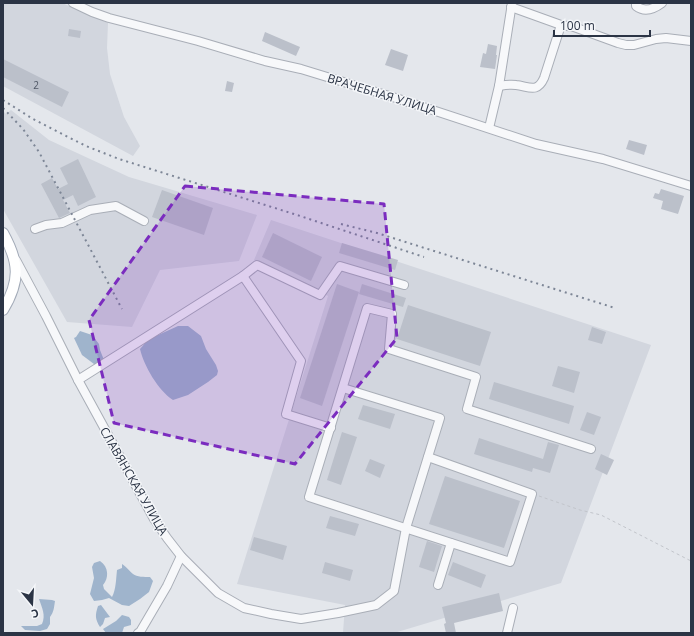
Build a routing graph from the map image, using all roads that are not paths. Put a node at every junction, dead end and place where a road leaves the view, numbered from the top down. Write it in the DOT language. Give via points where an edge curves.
graph roads {
  1 [pos="73,3"];
  2 [pos="636,3"];
  3 [pos="662,3"];
  4 [pos="512,5"];
  5 [pos="561,26"];
  6 [pos="691,41"];
  7 [pos="499,86"];
  8 [pos="489,128"];
  9 [pos="691,177"];
  10 [pos="687,185"];
  11 [pos="144,221"];
  12 [pos="35,229"];
  13 [pos="3,233"];
  14 [pos="14,256"];
  15 [pos="243,276"];
  16 [pos="404,285"];
  17 [pos="3,310"];
  18 [pos="78,380"];
  19 [pos="343,388"];
  20 [pos="331,428"];
  21 [pos="591,449"];
  22 [pos="428,457"];
  23 [pos="406,528"];
  24 [pos="451,543"];
  25 [pos="181,556"];
  26 [pos="438,585"];
  27 [pos="513,608"];
  28 [pos="138,633"];
  29 [pos="507,633"];
  1 -- 8 [label="street, ВРАЧЕБНАЯ УЛИЦА" via="109,18 301,69"];
  2 -- 3 [label="street" via="638,8 648,10"];
  4 -- 5 [label="street"];
  4 -- 7 [label="street"];
  5 -- 6 [label="street" via="574,27 626,45 656,38"];
  5 -- 7 [label="street" via="539,86"];
  7 -- 8 [label="street"];
  8 -- 10 [label="street, ВРАЧЕБНАЯ УЛИЦА" via="536,144 604,159"];
  9 -- 10 [label="street"];
  11 -- 12 [label="street" via="116,206 90,210 62,224"];
  13 -- 14 [label="main road, СЛАВЯНСКАЯ УЛИЦА"];
  14 -- 17 [label="main road" via="16,279"];
  14 -- 18 [label="street, СЛАВЯНСКАЯ УЛИЦА"];
  15 -- 16 [label="street" via="257,265 320,295 340,266"];
  15 -- 18 [label="street"];
  15 -- 20 [label="street" via="302,361 286,414"];
  18 -- 25 [label="street, СЛАВЯНСКАЯ УЛИЦА" via="154,519"];
  19 -- 20 [label="street"];
  19 -- 21 [label="street" via="368,308 392,314 389,349 476,377 467,409"];
  19 -- 22 [label="street" via="440,418"];
  20 -- 23 [label="street" via="310,497"];
  22 -- 23 [label="street"];
  22 -- 24 [label="street" via="532,494 510,562"];
  23 -- 24 [label="street"];
  23 -- 25 [label="street, СЛАВЯНСКАЯ УЛИЦА" via="394,591 376,605 301,619 244,608 218,593"];
  24 -- 26 [label="street"];
  25 -- 28 [label="street"];
  27 -- 29 [label="street"];
}
